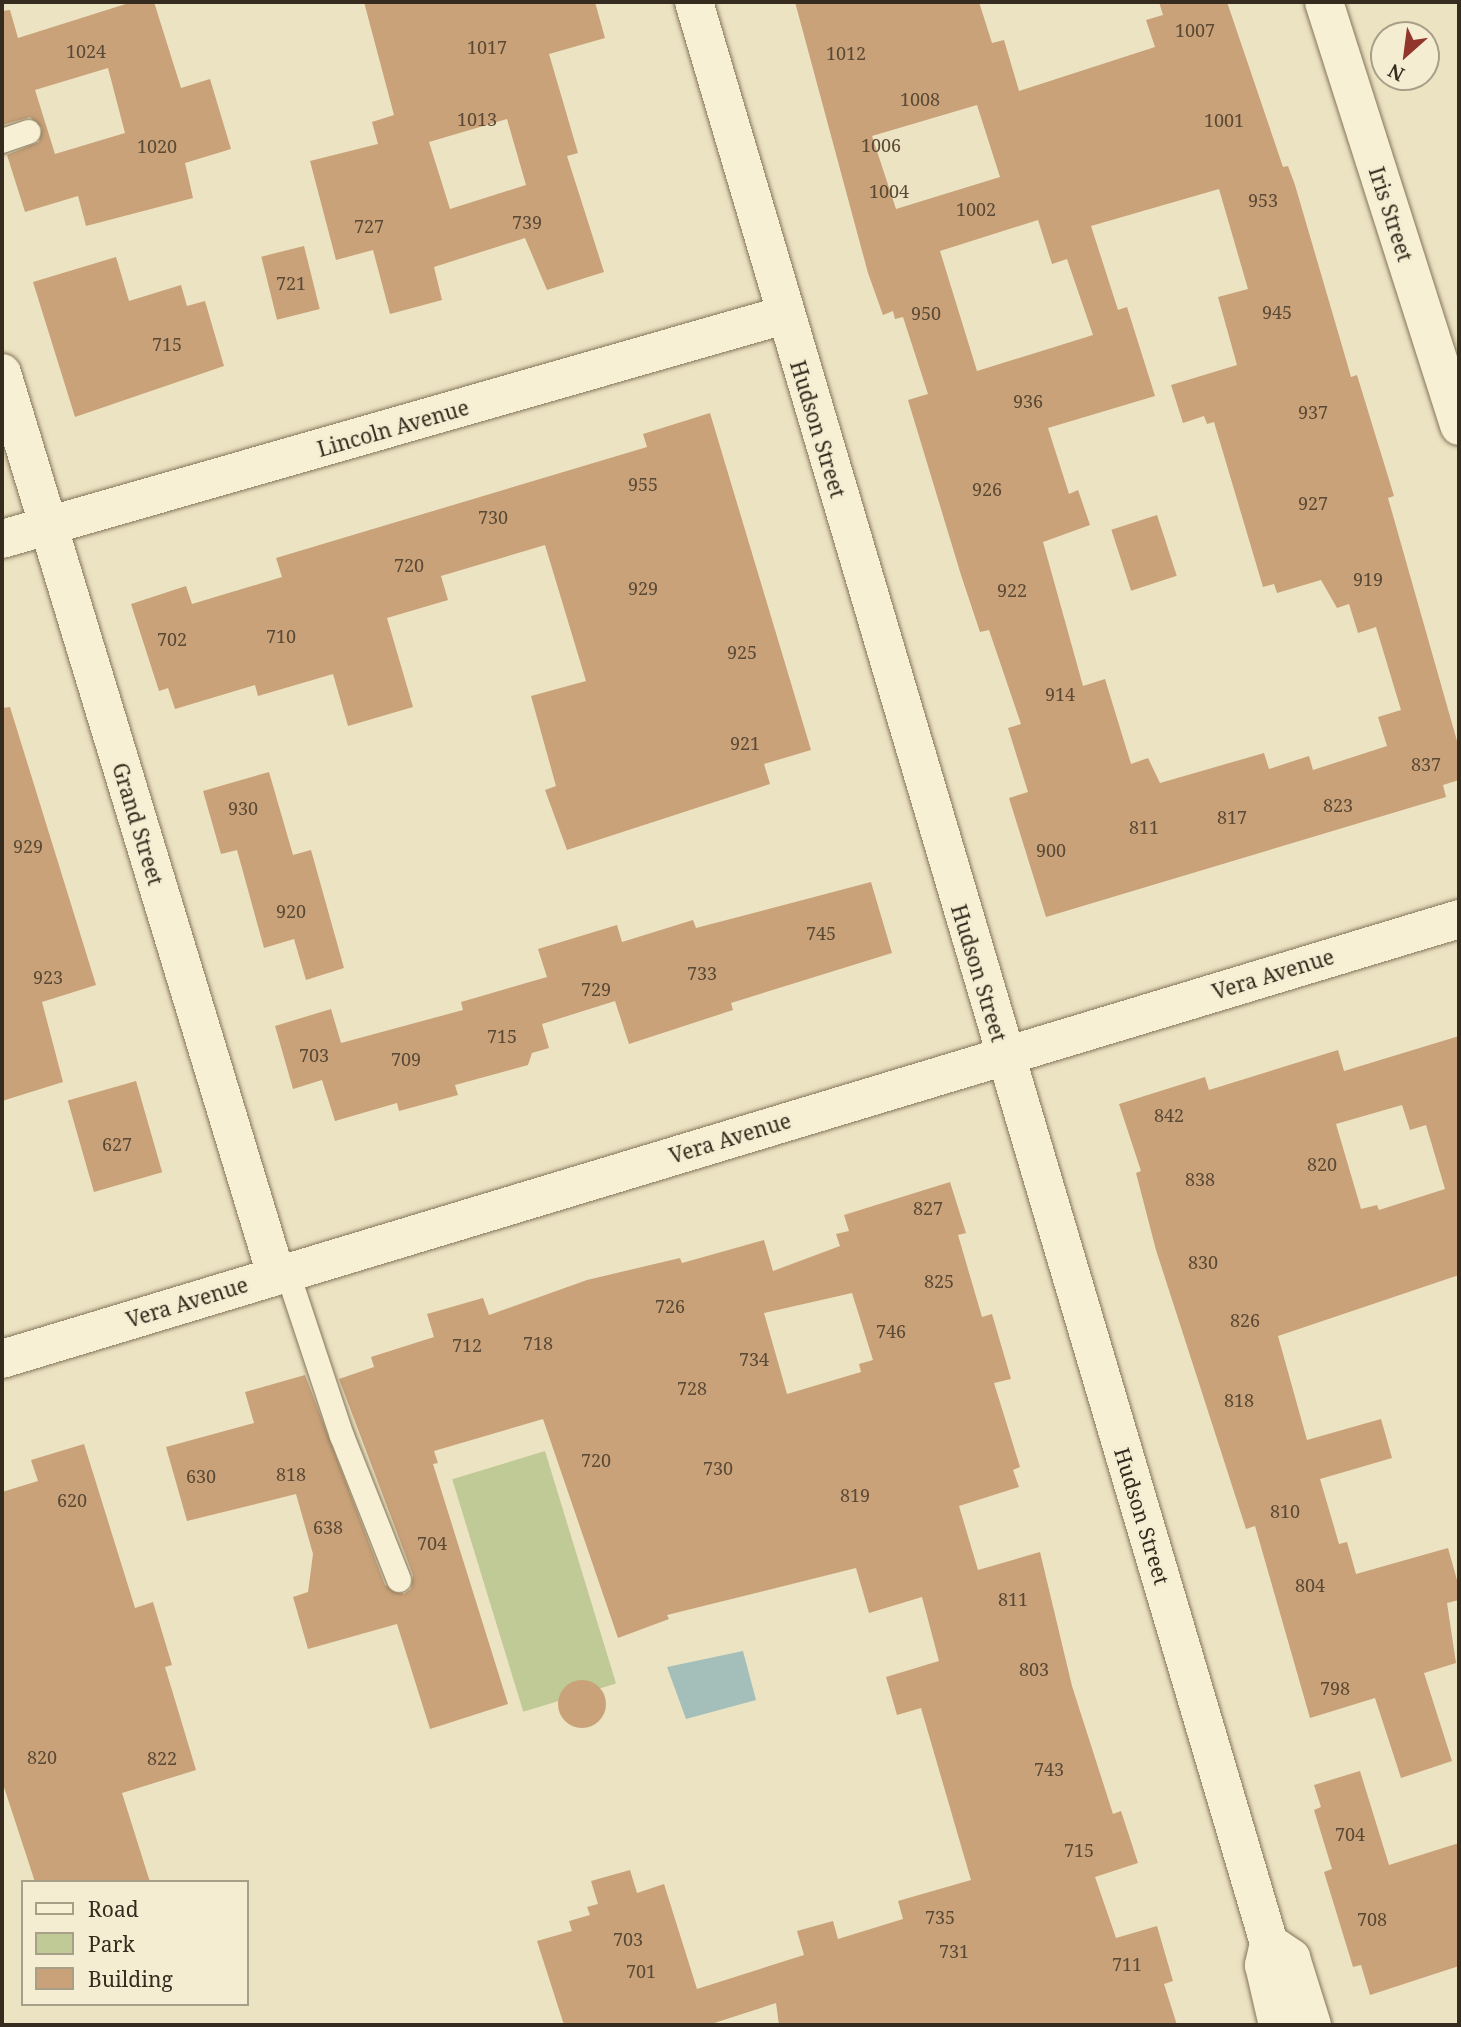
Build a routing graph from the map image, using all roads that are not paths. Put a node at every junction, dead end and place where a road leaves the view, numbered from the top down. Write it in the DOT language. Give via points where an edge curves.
graph roads {
  1 [pos="694,2"];
  2 [pos="1324,2"];
  3 [pos="28,132"];
  4 [pos="2,141"];
  5 [pos="784,315"];
  6 [pos="2,373"];
  7 [pos="1459,426"];
  8 [pos="48,526"];
  9 [pos="2,539"];
  10 [pos="1459,919"];
  11 [pos="1004,1058"];
  12 [pos="281,1273"];
  13 [pos="2,1359"];
  14 [pos="399,1580"];
  15 [pos="1269,1942"];
  16 [pos="1278,2025"];
  17 [pos="1312,2025"];
  1 -- 5 [label="street, Hudson Street"];
  2 -- 7 [label="street, Iris Street"];
  3 -- 4 [label="lane"];
  5 -- 8 [label="street, Lincoln Avenue"];
  5 -- 11 [label="street, Hudson Street"];
  6 -- 8 [label="street, Grand Street"];
  8 -- 9 [label="street, Lincoln Avenue"];
  8 -- 12 [label="street, Grand Street"];
  10 -- 11 [label="street, Vera Avenue"];
  11 -- 12 [label="street, Vera Avenue"];
  11 -- 15 [label="street, Hudson Street"];
  12 -- 13 [label="street, Vera Avenue"];
  12 -- 14 [label="lane"];
  15 -- 16 [label="street, Hudson Street" via="1264,1965"];
  15 -- 17 [label="street, Hudson Street" via="1291,1958"];
}
